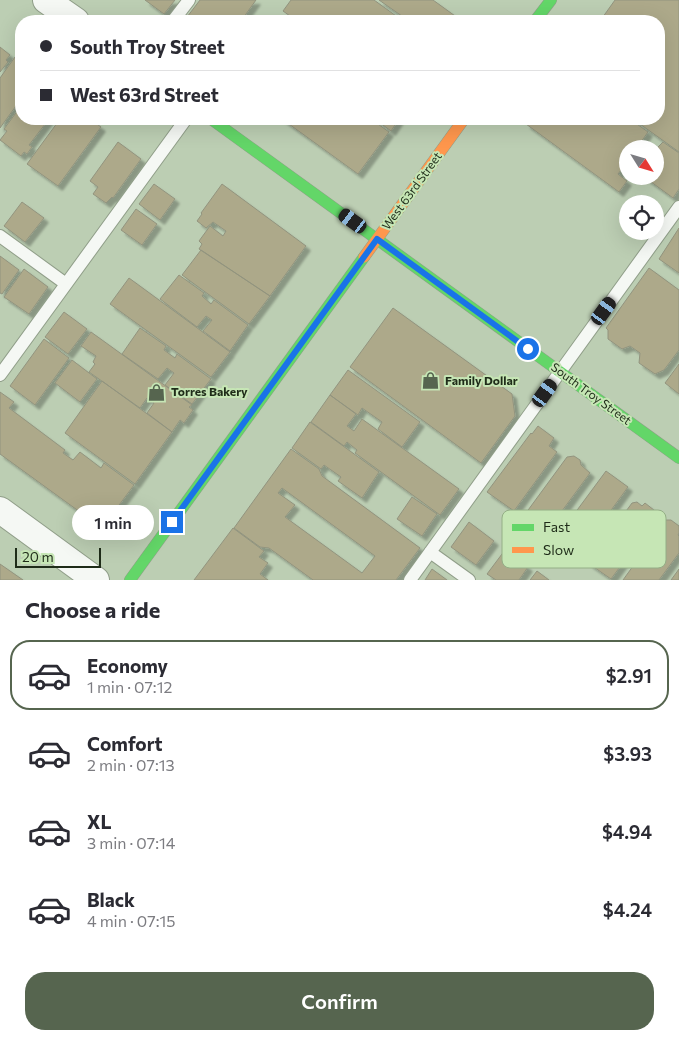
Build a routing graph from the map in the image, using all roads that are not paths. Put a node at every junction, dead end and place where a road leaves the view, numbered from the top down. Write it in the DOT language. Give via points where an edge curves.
graph roads {
  1 [pos="46,0"];
  2 [pos="189,0"];
  3 [pos="550,0"];
  4 [pos="67,15"];
  5 [pos="178,15"];
  6 [pos="539,15"];
  7 [pos="182,125"];
  8 [pos="219,125"];
  9 [pos="460,125"];
  10 [pos="679,207"];
  11 [pos="0,236"];
  12 [pos="377,239"];
  13 [pos="66,284"];
  14 [pos="560,372"];
  15 [pos="0,375"];
  16 [pos="679,458"];
  17 [pos="0,510"];
  18 [pos="430,552"];
  19 [pos="96,580"];
  20 [pos="130,580"];
  21 [pos="410,580"];
  22 [pos="469,580"];
  1 -- 4 [label="street"];
  2 -- 5 [label="lane"];
  3 -- 6 [label="main road"];
  7 -- 13 [label="lane"];
  8 -- 12 [label="main road, South Troy Street"];
  9 -- 12 [label="main road, West 63rd Street"];
  10 -- 14 [label="lane"];
  11 -- 13 [label="lane"];
  12 -- 14 [label="main road, South Troy Street"];
  12 -- 20 [label="main road, West 63rd Street"];
  13 -- 15 [label="lane"];
  14 -- 16 [label="main road, South Troy Street"];
  14 -- 18 [label="lane"];
  17 -- 19 [label="street"];
  18 -- 21 [label="lane"];
  18 -- 22 [label="lane"];
}
